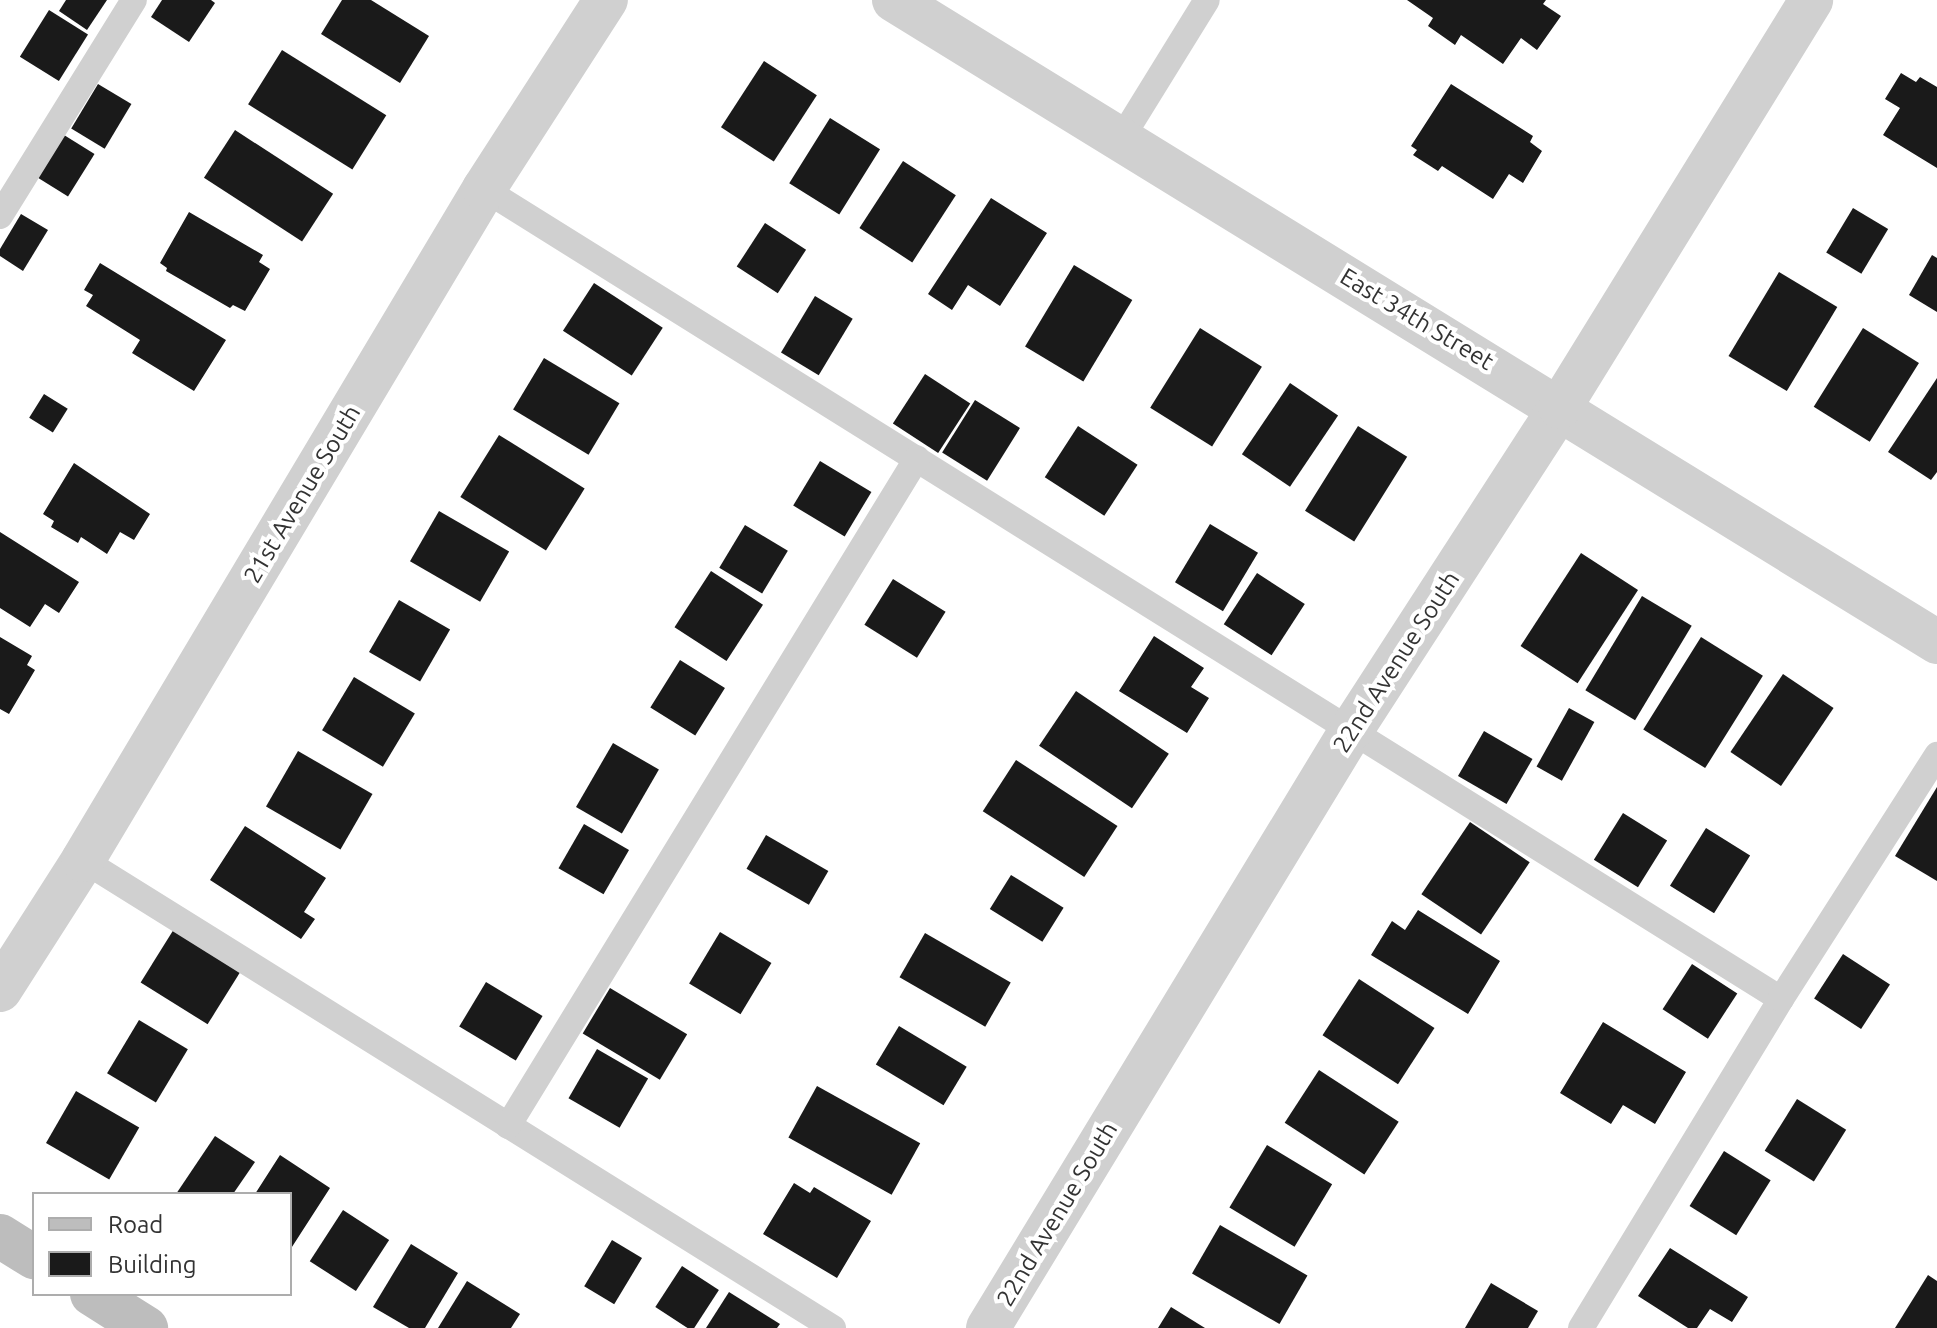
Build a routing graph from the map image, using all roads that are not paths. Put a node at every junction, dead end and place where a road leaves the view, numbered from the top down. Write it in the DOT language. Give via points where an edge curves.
graph roads {
  1 [pos="134,0"];
  2 [pos="606,0"];
  3 [pos="894,0"];
  4 [pos="1207,0"];
  5 [pos="1811,0"];
  6 [pos="1121,139"];
  7 [pos="484,189"];
  8 [pos="0,216"];
  9 [pos="1560,407"];
  10 [pos="917,458"];
  11 [pos="1937,642"];
  12 [pos="1352,729"];
  13 [pos="1937,755"];
  14 [pos="83,860"];
  15 [pos="0,990"];
  16 [pos="1781,999"];
  17 [pos="508,1126"];
  18 [pos="0,1236"];
  19 [pos="32,1256"];
  20 [pos="95,1296"];
  21 [pos="146,1328"];
  22 [pos="833,1328"];
  23 [pos="988,1328"];
  24 [pos="1581,1328"];
  1 -- 8 [label="lane"];
  2 -- 7 [label="street, 21st Avenue South"];
  3 -- 6 [label="street, East 34th Street"];
  4 -- 6 [label="lane"];
  5 -- 9 [label="street, 22nd Avenue South"];
  6 -- 9 [label="street, East 34th Street"];
  7 -- 10 [label="lane"];
  7 -- 14 [label="street, 21st Avenue South"];
  9 -- 11 [label="street, East 34th Street"];
  9 -- 12 [label="street, 22nd Avenue South"];
  10 -- 12 [label="lane"];
  10 -- 17 [label="lane"];
  12 -- 16 [label="lane"];
  12 -- 23 [label="street, 22nd Avenue South"];
  13 -- 16 [label="lane"];
  14 -- 15 [label="street, 21st Avenue South"];
  14 -- 17 [label="lane"];
  16 -- 24 [label="lane"];
  17 -- 22 [label="lane"];
  18 -- 19 [label="street"];
  20 -- 21 [label="street"];
}
